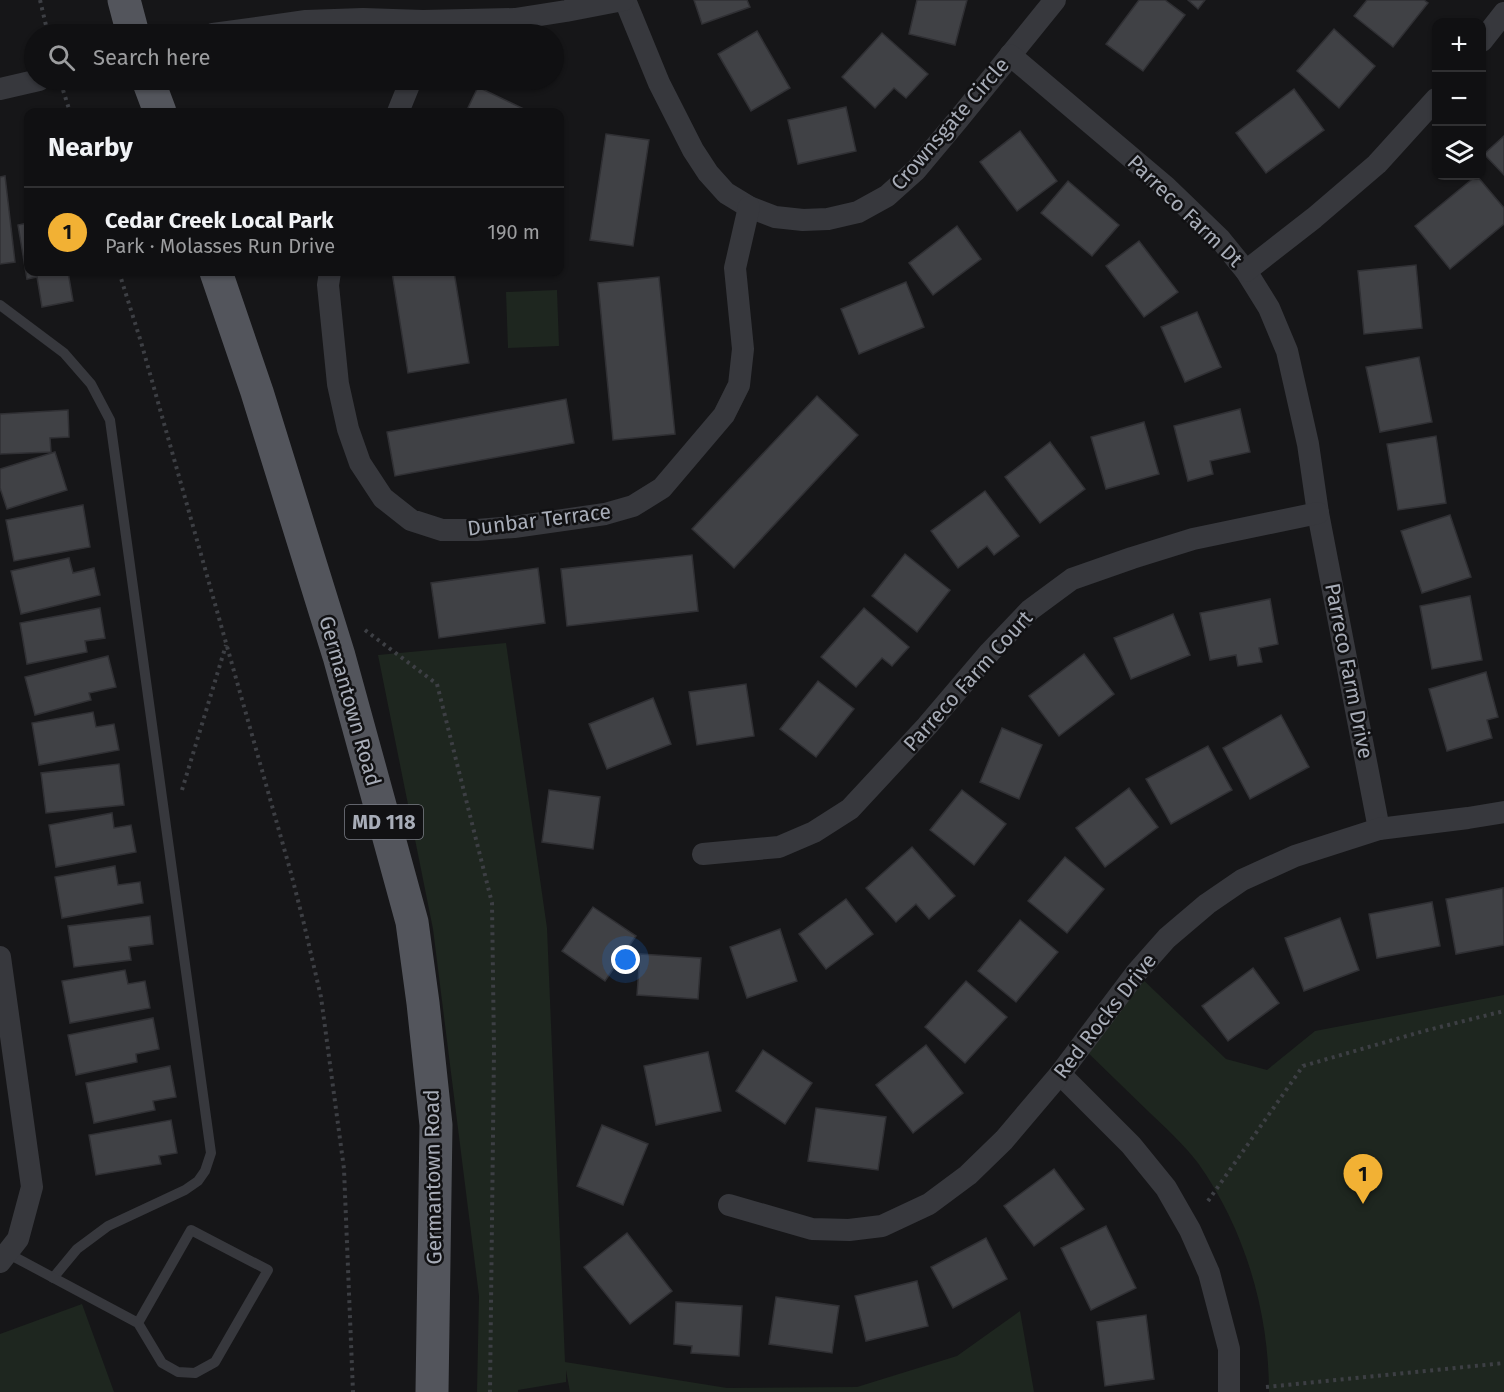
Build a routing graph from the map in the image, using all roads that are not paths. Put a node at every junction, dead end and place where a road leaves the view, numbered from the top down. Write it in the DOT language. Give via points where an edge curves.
graph roads {
  1 [pos="124,0"];
  2 [pos="624,0"];
  3 [pos="1055,0"];
  4 [pos="1504,14"];
  5 [pos="130,24"];
  6 [pos="285,24"];
  7 [pos="396,24"];
  8 [pos="463,24"];
  9 [pos="1486,36"];
  10 [pos="1010,55"];
  11 [pos="24,83"];
  12 [pos="0,89"];
  13 [pos="152,90"];
  14 [pos="407,90"];
  15 [pos="1432,104"];
  16 [pos="158,108"];
  17 [pos="400,108"];
  18 [pos="749,207"];
  19 [pos="1246,271"];
  20 [pos="217,276"];
  21 [pos="329,276"];
  22 [pos="0,305"];
  23 [pos="1318,513"];
  24 [pos="1504,812"];
  25 [pos="1378,829"];
  26 [pos="704,854"];
  27 [pos="0,957"];
  28 [pos="1060,1074"];
  29 [pos="729,1205"];
  30 [pos="3,1258"];
  31 [pos="53,1278"];
  32 [pos="138,1323"];
  33 [pos="432,1392"];
  34 [pos="1229,1392"];
  1 -- 5 [label="main road"];
  2 -- 8 [label="street" via="566,12"];
  2 -- 18 [label="street, Crownsgate Circle" via="693,150 726,193"];
  3 -- 10 [label="street, Crownsgate Circle"];
  4 -- 9 [label="street"];
  6 -- 7 [label="street" via="363,19"];
  10 -- 18 [label="street, Crownsgate Circle" via="916,170 887,196 858,212 828,219 775,217"];
  10 -- 19 [label="street, Parreco Farm Dt" via="1166,187 1220,239"];
  11 -- 12 [label="street"];
  13 -- 16 [label="main road"];
  14 -- 17 [label="street"];
  15 -- 19 [label="street" via="1377,164"];
  18 -- 21 [label="street, Dunbar Terrace" via="735,268 742,349 739,385 724,415 662,488 633,506 605,514 513,527 442,530 411,520 383,498 360,463 348,429 338,384"];
  19 -- 23 [label="street, Parreco Farm Dt" via="1269,308 1287,351 1308,444"];
  20 -- 33 [label="main road, Germantown Road / MD 118" via="339,656 412,922 436,1125"];
  22 -- 31 [label="lane" via="64,353 91,384 110,420 211,1153 198,1181 108,1226 77,1249"];
  23 -- 25 [label="street, Parreco Farm Drive"];
  23 -- 26 [label="street, Parreco Farm Court" via="1193,539 1072,579 1030,610 850,809 814,832 779,847"];
  24 -- 25 [label="street, Red Rocks Drive"];
  25 -- 28 [label="street, Red Rocks Drive" via="1295,856 1242,880 1207,904 1167,938 1136,973"];
  27 -- 30 [label="street" via="32,1187 18,1239"];
  28 -- 29 [label="street, Red Rocks Drive" via="1004,1140 968,1175 929,1204 882,1226 849,1230 812,1228"];
  28 -- 34 [label="street" via="1131,1145 1166,1188 1190,1230 1209,1273 1229,1349"];
  30 -- 31 [label="lane"];
  31 -- 32 [label="lane"];
  32 -- 32 [label="lane" via="162,1363 178,1372 195,1373 215,1362 268,1270 191,1230"];
}
